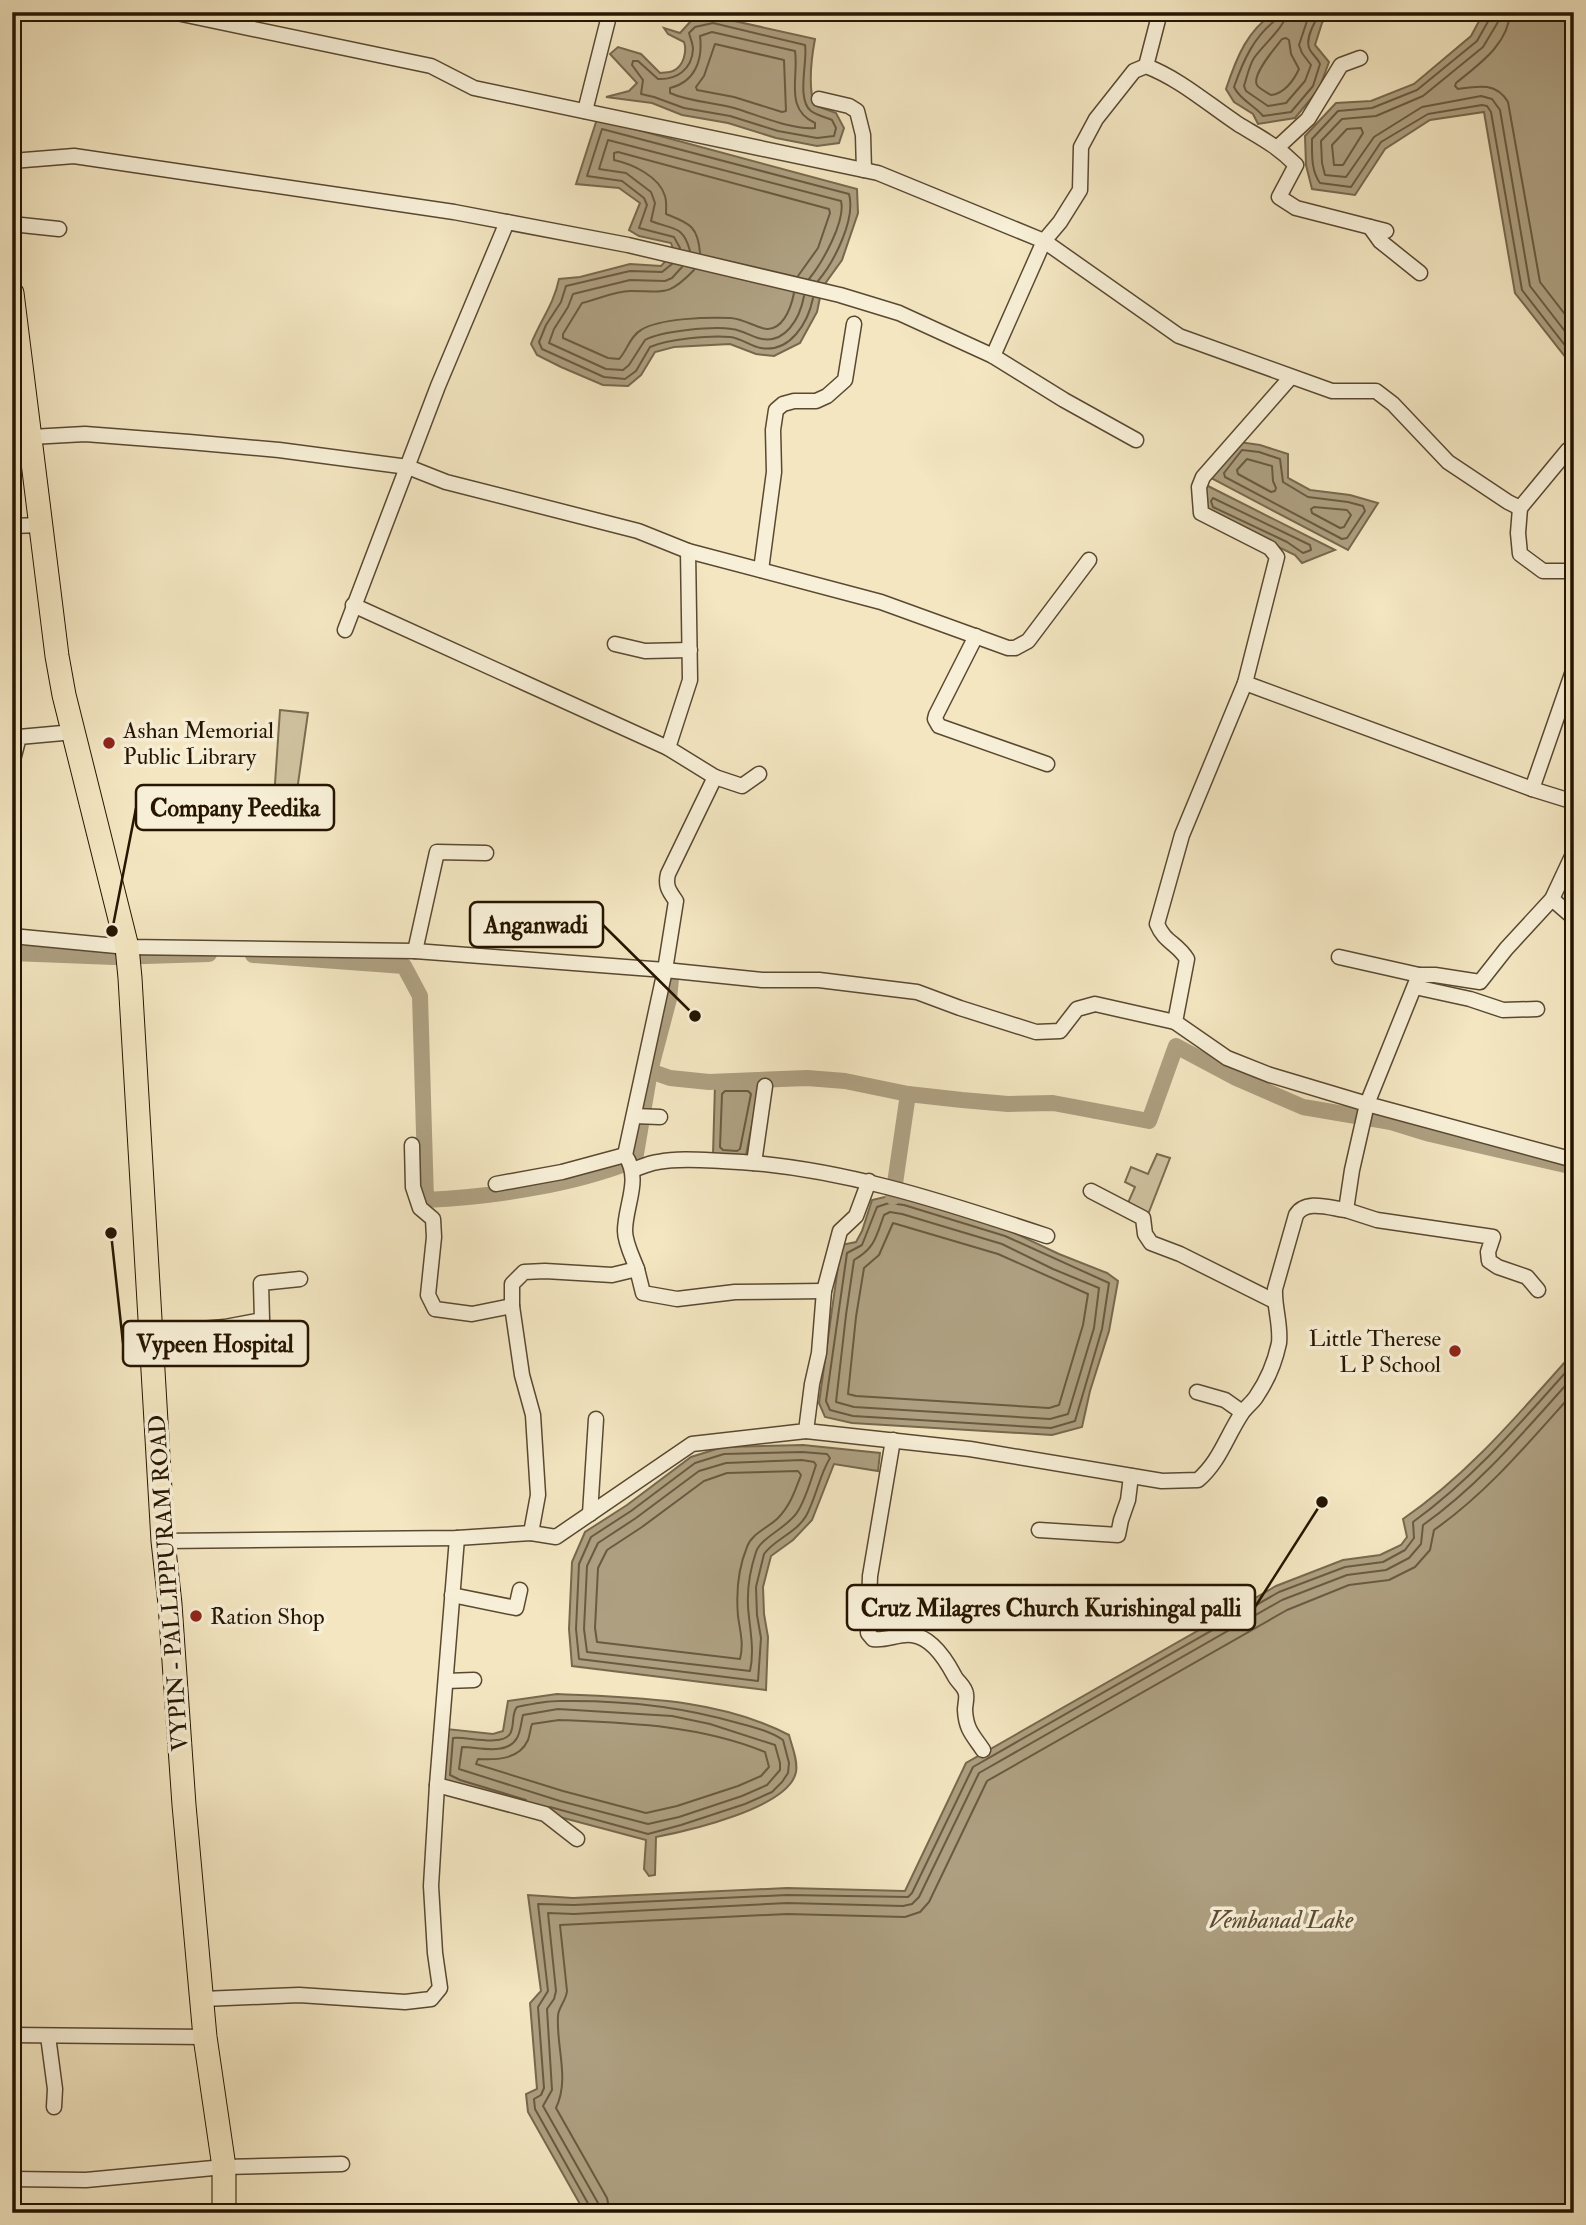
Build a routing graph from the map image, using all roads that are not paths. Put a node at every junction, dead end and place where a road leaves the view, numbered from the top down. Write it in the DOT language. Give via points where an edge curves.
graph roads {
  1 [pos="172,12"];
  2 [pos="610,12"];
  3 [pos="1160,12"];
  4 [pos="1360,58"];
  5 [pos="1146,66"];
  6 [pos="818,99"];
  7 [pos="585,111"];
  8 [pos="1278,148"];
  9 [pos="12,161"];
  10 [pos="864,170"];
  11 [pos="507,222"];
  12 [pos="12,224"];
  13 [pos="1370,227"];
  14 [pos="59,229"];
  15 [pos="1386,231"];
  16 [pos="1044,241"];
  17 [pos="1420,273"];
  18 [pos="12,295"];
  19 [pos="854,324"];
  20 [pos="993,356"];
  21 [pos="17,365"];
  22 [pos="1291,377"];
  23 [pos="31,437"];
  24 [pos="1136,440"];
  25 [pos="1574,446"];
  26 [pos="408,467"];
  27 [pos="1520,508"];
  28 [pos="41,525"];
  29 [pos="12,526"];
  30 [pos="688,551"];
  31 [pos="1089,560"];
  32 [pos="761,570"];
  33 [pos="1574,571"];
  34 [pos="354,605"];
  35 [pos="345,630"];
  36 [pos="976,636"];
  37 [pos="615,643"];
  38 [pos="690,650"];
  39 [pos="1574,668"];
  40 [pos="1245,683"];
  41 [pos="74,732"];
  42 [pos="668,748"];
  43 [pos="12,756"];
  44 [pos="1048,764"];
  45 [pos="759,774"];
  46 [pos="715,777"];
  47 [pos="1532,789"];
  48 [pos="1574,802"];
  49 [pos="1574,852"];
  50 [pos="486,853"];
  51 [pos="1552,898"];
  52 [pos="1574,918"];
  53 [pos="12,936"];
  54 [pos="415,951"];
  55 [pos="128,956"];
  56 [pos="1339,957"];
  57 [pos="665,970"];
  58 [pos="1417,981"];
  59 [pos="1536,1009"];
  60 [pos="1175,1022"];
  61 [pos="765,1086"];
  62 [pos="1365,1112"];
  63 [pos="634,1116"];
  64 [pos="660,1117"];
  65 [pos="412,1145"];
  66 [pos="625,1155"];
  67 [pos="1574,1160"];
  68 [pos="754,1163"];
  69 [pos="633,1170"];
  70 [pos="496,1184"];
  71 [pos="880,1185"];
  72 [pos="1091,1191"];
  73 [pos="1346,1210"];
  74 [pos="1047,1236"];
  75 [pos="638,1269"];
  76 [pos="300,1279"];
  77 [pos="1538,1290"];
  78 [pos="824,1291"];
  79 [pos="1274,1301"];
  80 [pos="512,1306"];
  81 [pos="150,1333"];
  82 [pos="1197,1392"];
  83 [pos="1242,1412"];
  84 [pos="596,1419"];
  85 [pos="806,1431"];
  86 [pos="894,1440"];
  87 [pos="1131,1476"];
  88 [pos="590,1514"];
  89 [pos="1039,1530"];
  90 [pos="531,1533"];
  91 [pos="457,1538"];
  92 [pos="163,1541"];
  93 [pos="520,1590"];
  94 [pos="453,1595"];
  95 [pos="474,1680"];
  96 [pos="446,1681"];
  97 [pos="982,1750"];
  98 [pos="437,1785"];
  99 [pos="577,1839"];
  100 [pos="202,1999"];
  101 [pos="12,2035"];
  102 [pos="48,2036"];
  103 [pos="205,2038"];
  104 [pos="54,2107"];
  105 [pos="342,2164"];
  106 [pos="224,2167"];
  107 [pos="12,2179"];
  108 [pos="224,2213"];
  1 -- 7 [label="street" via="430,66 474,88"];
  2 -- 7 [label="street"];
  3 -- 5 [label="street"];
  4 -- 8 [label="street" via="1341,65 1308,118"];
  5 -- 8 [label="street" via="1163,72"];
  5 -- 16 [label="street" via="1134,71 1096,119 1081,147 1080,190"];
  6 -- 10 [label="street" via="857,111"];
  7 -- 10 [label="street"];
  8 -- 13 [label="street" via="1296,165 1279,197 1296,208"];
  9 -- 11 [label="street" via="74,156"];
  10 -- 16 [label="street"];
  11 -- 20 [label="street" via="840,295 899,313"];
  11 -- 26 [label="street"];
  12 -- 14 [label="street"];
  13 -- 15 [label="street"];
  13 -- 17 [label="street" via="1380,241"];
  16 -- 20 [label="street"];
  16 -- 22 [label="street" via="1180,335"];
  18 -- 21 [label="main road, VYPIN - PALLIPPURAM ROAD"];
  19 -- 32 [label="street" via="845,380 816,401 794,401 776,410 774,472"];
  20 -- 24 [label="street"];
  21 -- 23 [label="main road, VYPIN - PALLIPPURAM ROAD"];
  22 -- 27 [label="street" via="1332,391 1376,391 1448,462"];
  22 -- 40 [label="street" via="1199,487 1201,513 1270,548 1277,557"];
  23 -- 26 [label="street" via="85,434 177,441"];
  23 -- 28 [label="main road, VYPIN - PALLIPPURAM ROAD"];
  25 -- 27 [label="street"];
  26 -- 30 [label="street" via="446,482 638,531"];
  26 -- 34 [label="street"];
  27 -- 33 [label="street" via="1520,554 1543,571"];
  28 -- 29 [label="street"];
  28 -- 41 [label="main road, VYPIN - PALLIPPURAM ROAD" via="57,656"];
  30 -- 32 [label="street"];
  30 -- 38 [label="street"];
  31 -- 36 [label="street" via="1023,645 1008,648"];
  32 -- 36 [label="street" via="881,602"];
  34 -- 35 [label="street"];
  34 -- 42 [label="street"];
  36 -- 44 [label="street" via="936,722"];
  37 -- 38 [label="street" via="645,652"];
  38 -- 42 [label="street" via="690,680"];
  39 -- 47 [label="street"];
  40 -- 47 [label="street"];
  40 -- 60 [label="street" via="1182,835 1157,924 1163,938 1179,947 1187,959"];
  41 -- 43 [label="street" via="19,737"];
  41 -- 55 [label="main road, VYPIN - PALLIPPURAM ROAD"];
  42 -- 46 [label="street"];
  45 -- 46 [label="street" via="742,786"];
  46 -- 57 [label="street" via="668,874 667,888 676,901"];
  47 -- 48 [label="street"];
  49 -- 51 [label="street"];
  50 -- 54 [label="street" via="437,852"];
  51 -- 52 [label="street"];
  51 -- 58 [label="street" via="1480,982 1435,975"];
  53 -- 55 [label="street"];
  54 -- 55 [label="street"];
  54 -- 57 [label="street"];
  55 -- 81 [label="main road, VYPIN - PALLIPPURAM ROAD"];
  56 -- 58 [label="street"];
  57 -- 60 [label="street" via="917,992 1036,1032 1060,1031 1077,1009 1095,1004"];
  57 -- 63 [label="street"];
  58 -- 59 [label="street" via="1503,1010"];
  58 -- 62 [label="street"];
  60 -- 62 [label="street" via="1227,1058"];
  61 -- 68 [label="street"];
  62 -- 67 [label="street"];
  62 -- 73 [label="street"];
  63 -- 64 [label="street"];
  63 -- 66 [label="street"];
  65 -- 80 [label="street" via="413,1187 420,1208 433,1219 428,1295 435,1309 472,1314"];
  66 -- 69 [label="street"];
  66 -- 70 [label="street"];
  68 -- 69 [label="street" via="658,1162"];
  68 -- 71 [label="street"];
  69 -- 75 [label="street" via="625,1234"];
  71 -- 74 [label="street"];
  71 -- 78 [label="street" via="840,1231"];
  72 -- 79 [label="street" via="1143,1218 1151,1243"];
  73 -- 77 [label="street" via="1377,1220 1493,1237 1489,1261 1527,1277"];
  73 -- 79 [label="street" via="1299,1209"];
  75 -- 78 [label="street" via="643,1293 677,1299 735,1292"];
  75 -- 80 [label="street" via="612,1275 524,1272 512,1284"];
  76 -- 81 [label="street" via="261,1283 262,1320"];
  78 -- 85 [label="street"];
  79 -- 83 [label="street" via="1279,1340 1273,1367"];
  80 -- 90 [label="street" via="533,1415 538,1495"];
  81 -- 92 [label="main road, VYPIN - PALLIPPURAM ROAD"];
  82 -- 83 [label="street" via="1225,1400"];
  83 -- 87 [label="street" via="1212,1468 1198,1480"];
  84 -- 88 [label="street"];
  85 -- 86 [label="street"];
  85 -- 88 [label="street" via="692,1444"];
  86 -- 87 [label="street"];
  86 -- 97 [label="street" via="870,1576 868,1633 882,1640 913,1635 930,1643 966,1692 970,1734"];
  87 -- 89 [label="street" via="1118,1535"];
  88 -- 90 [label="street" via="556,1537"];
  90 -- 91 [label="street"];
  91 -- 92 [label="street"];
  91 -- 94 [label="street"];
  92 -- 100 [label="main road, VYPIN - PALLIPPURAM ROAD"];
  93 -- 94 [label="street" via="516,1608"];
  94 -- 96 [label="street"];
  95 -- 96 [label="street"];
  96 -- 98 [label="street"];
  98 -- 99 [label="street" via="545,1814"];
  98 -- 100 [label="street" via="431,1886 440,1988 431,1999 405,2002 299,1995"];
  100 -- 103 [label="main road, VYPIN - PALLIPPURAM ROAD"];
  101 -- 102 [label="street"];
  102 -- 103 [label="street"];
  102 -- 104 [label="street"];
  103 -- 106 [label="main road, VYPIN - PALLIPPURAM ROAD"];
  105 -- 106 [label="street"];
  106 -- 107 [label="street" via="86,2180"];
  106 -- 108 [label="main road, VYPIN - PALLIPPURAM ROAD"];
}
